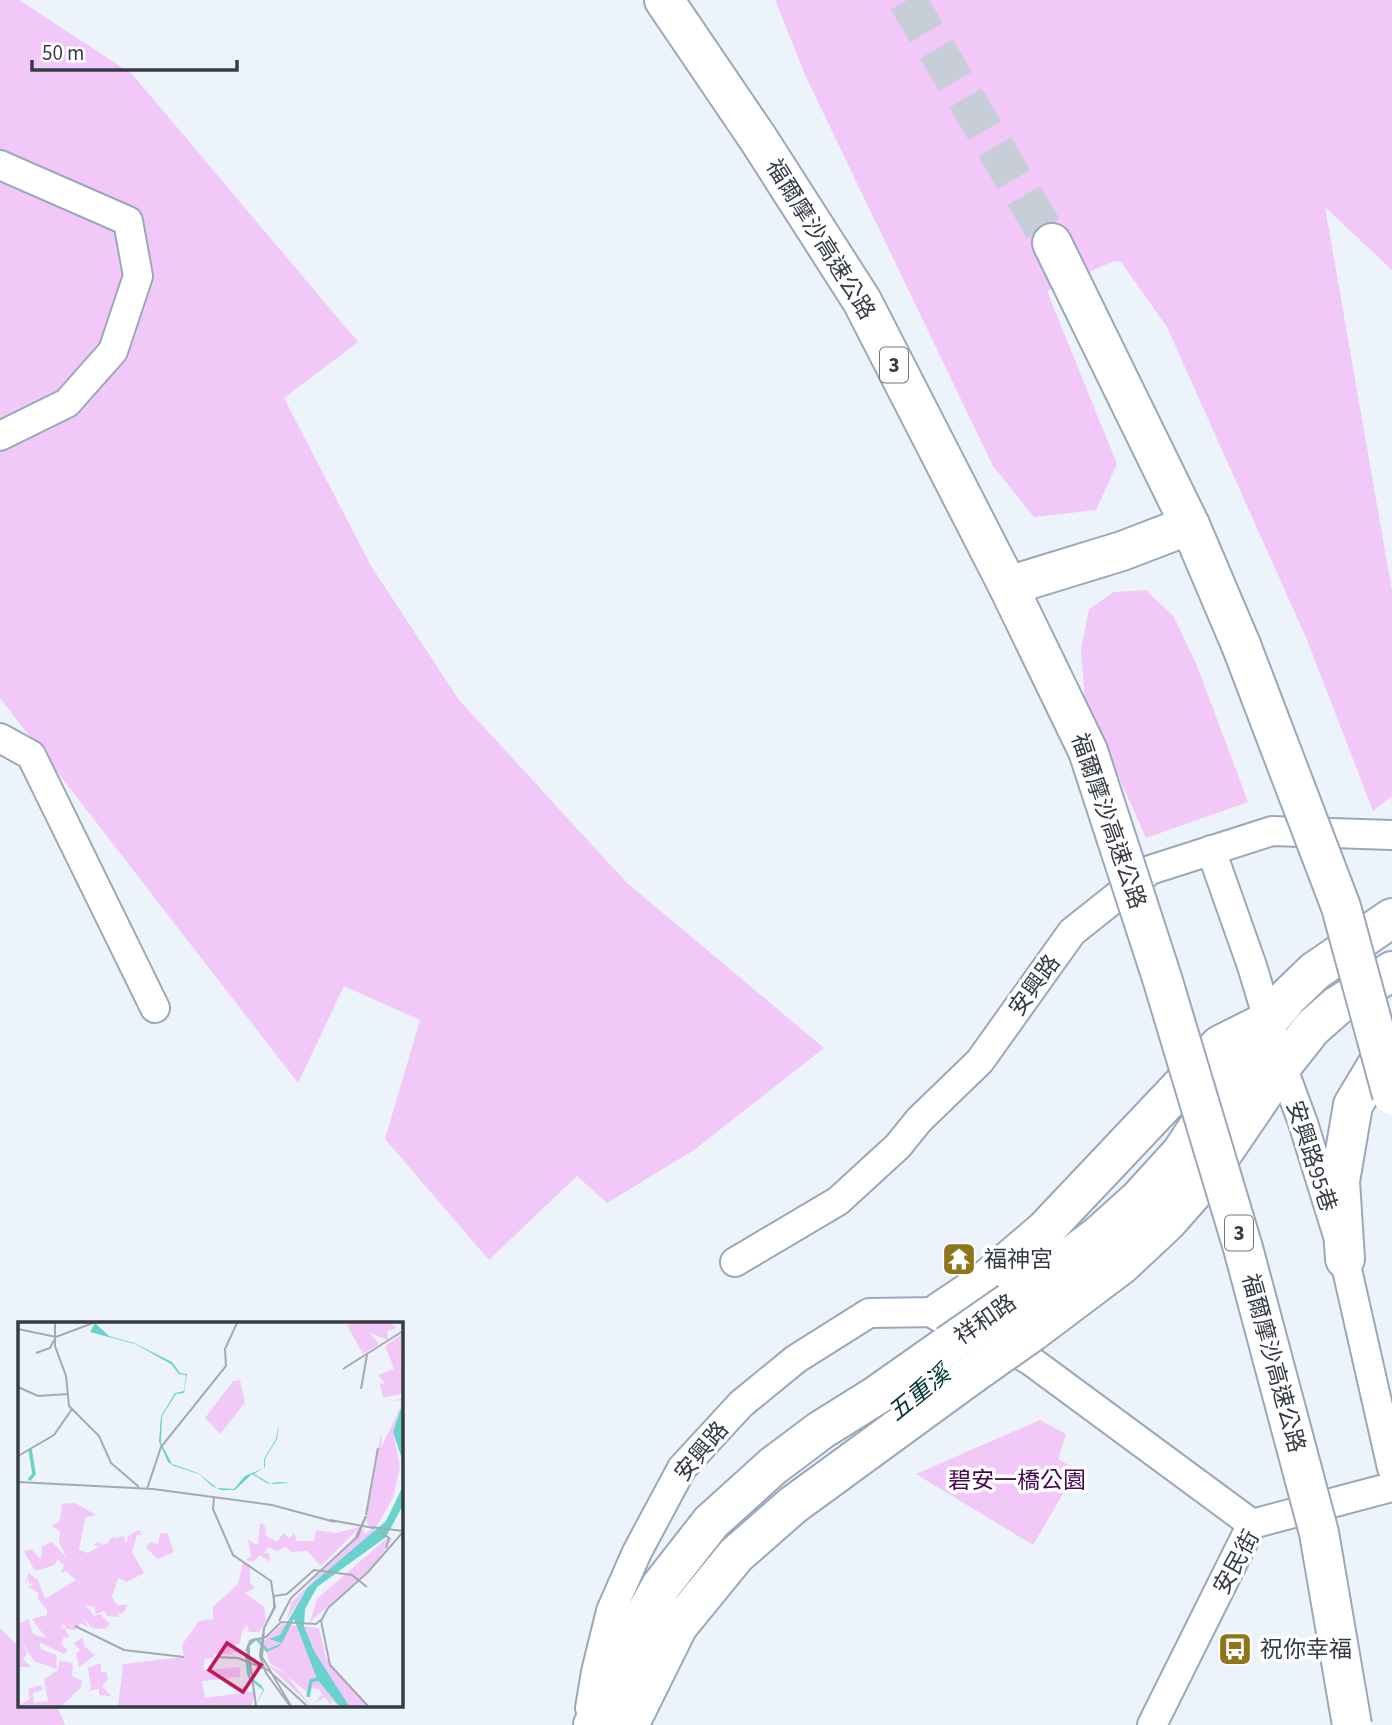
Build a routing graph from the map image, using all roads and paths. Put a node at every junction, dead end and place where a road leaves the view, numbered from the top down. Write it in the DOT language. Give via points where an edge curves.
graph roads {
  1 [pos="664,0"];
  2 [pos="0,165"];
  3 [pos="1052,243"];
  4 [pos="0,436"];
  5 [pos="1190,525"];
  6 [pos="1008,586"];
  7 [pos="0,738"];
  8 [pos="1392,835"];
  9 [pos="1211,850"];
  10 [pos="1392,918"];
  11 [pos="1392,971"];
  12 [pos="155,1008"];
  13 [pos="1268,1021"];
  14 [pos="1392,1040"];
  15 [pos="1282,1066"];
  16 [pos="1392,1095"];
  17 [pos="1345,1259"];
  18 [pos="735,1262"];
  19 [pos="945,1313"];
  20 [pos="1392,1468"];
  21 [pos="1392,1487"];
  22 [pos="1252,1524"];
  23 [pos="590,1725"];
  24 [pos="629,1725"];
  25 [pos="1152,1725"];
  26 [pos="1352,1725"];
  1 -- 6 [label="main road, 福爾摩沙高速公路 / 3" via="862,301"];
  2 -- 4 [label="street" via="128,221 138,276 113,351 67,403"];
  3 -- 5 [label="main road"];
  5 -- 6 [label="main road"];
  5 -- 16 [label="main road, bridge" via="1341,908"];
  6 -- 26 [label="main road, 福爾摩沙高速公路 / 3, bridge" via="1088,751 1163,978 1250,1274 1319,1533"];
  7 -- 12 [label="street" via="31,755"];
  8 -- 9 [label="street, 安興路" via="1272,831"];
  9 -- 13 [label="street, 安興路95巷"];
  9 -- 18 [label="street, 安興路" via="1150,870 1072,932 980,1061 898,1146 838,1201"];
  10 -- 13 [label="main road, 祥和路" via="1315,971"];
  11 -- 15 [label="main road, 祥和路" via="1337,1006 1312,1028"];
  13 -- 15 [label="street, 安興路95巷"];
  13 -- 19 [label="main road" via="1220,1045 1045,1230"];
  13 -- 23 [label="main road, 祥和路, bridge" via="1181,1153 1098,1236 821,1430 711,1522 661,1586"];
  14 -- 17 [label="main road" via="1353,1105 1340,1181"];
  15 -- 17 [label="street, 安興路95巷"];
  15 -- 24 [label="main road, 祥和路, bridge" via="1205,1179 1121,1265 813,1490 736,1555 678,1626"];
  17 -- 20 [label="street, 安興路95巷"];
  19 -- 22 [label="street, bridge" via="1031,1361"];
  19 -- 23 [label="street, 安興路" via="869,1313 796,1359 741,1404 682,1468 611,1611 596,1672"];
  21 -- 22 [label="street, 安民街"];
  22 -- 25 [label="street, 安民街"];
}
